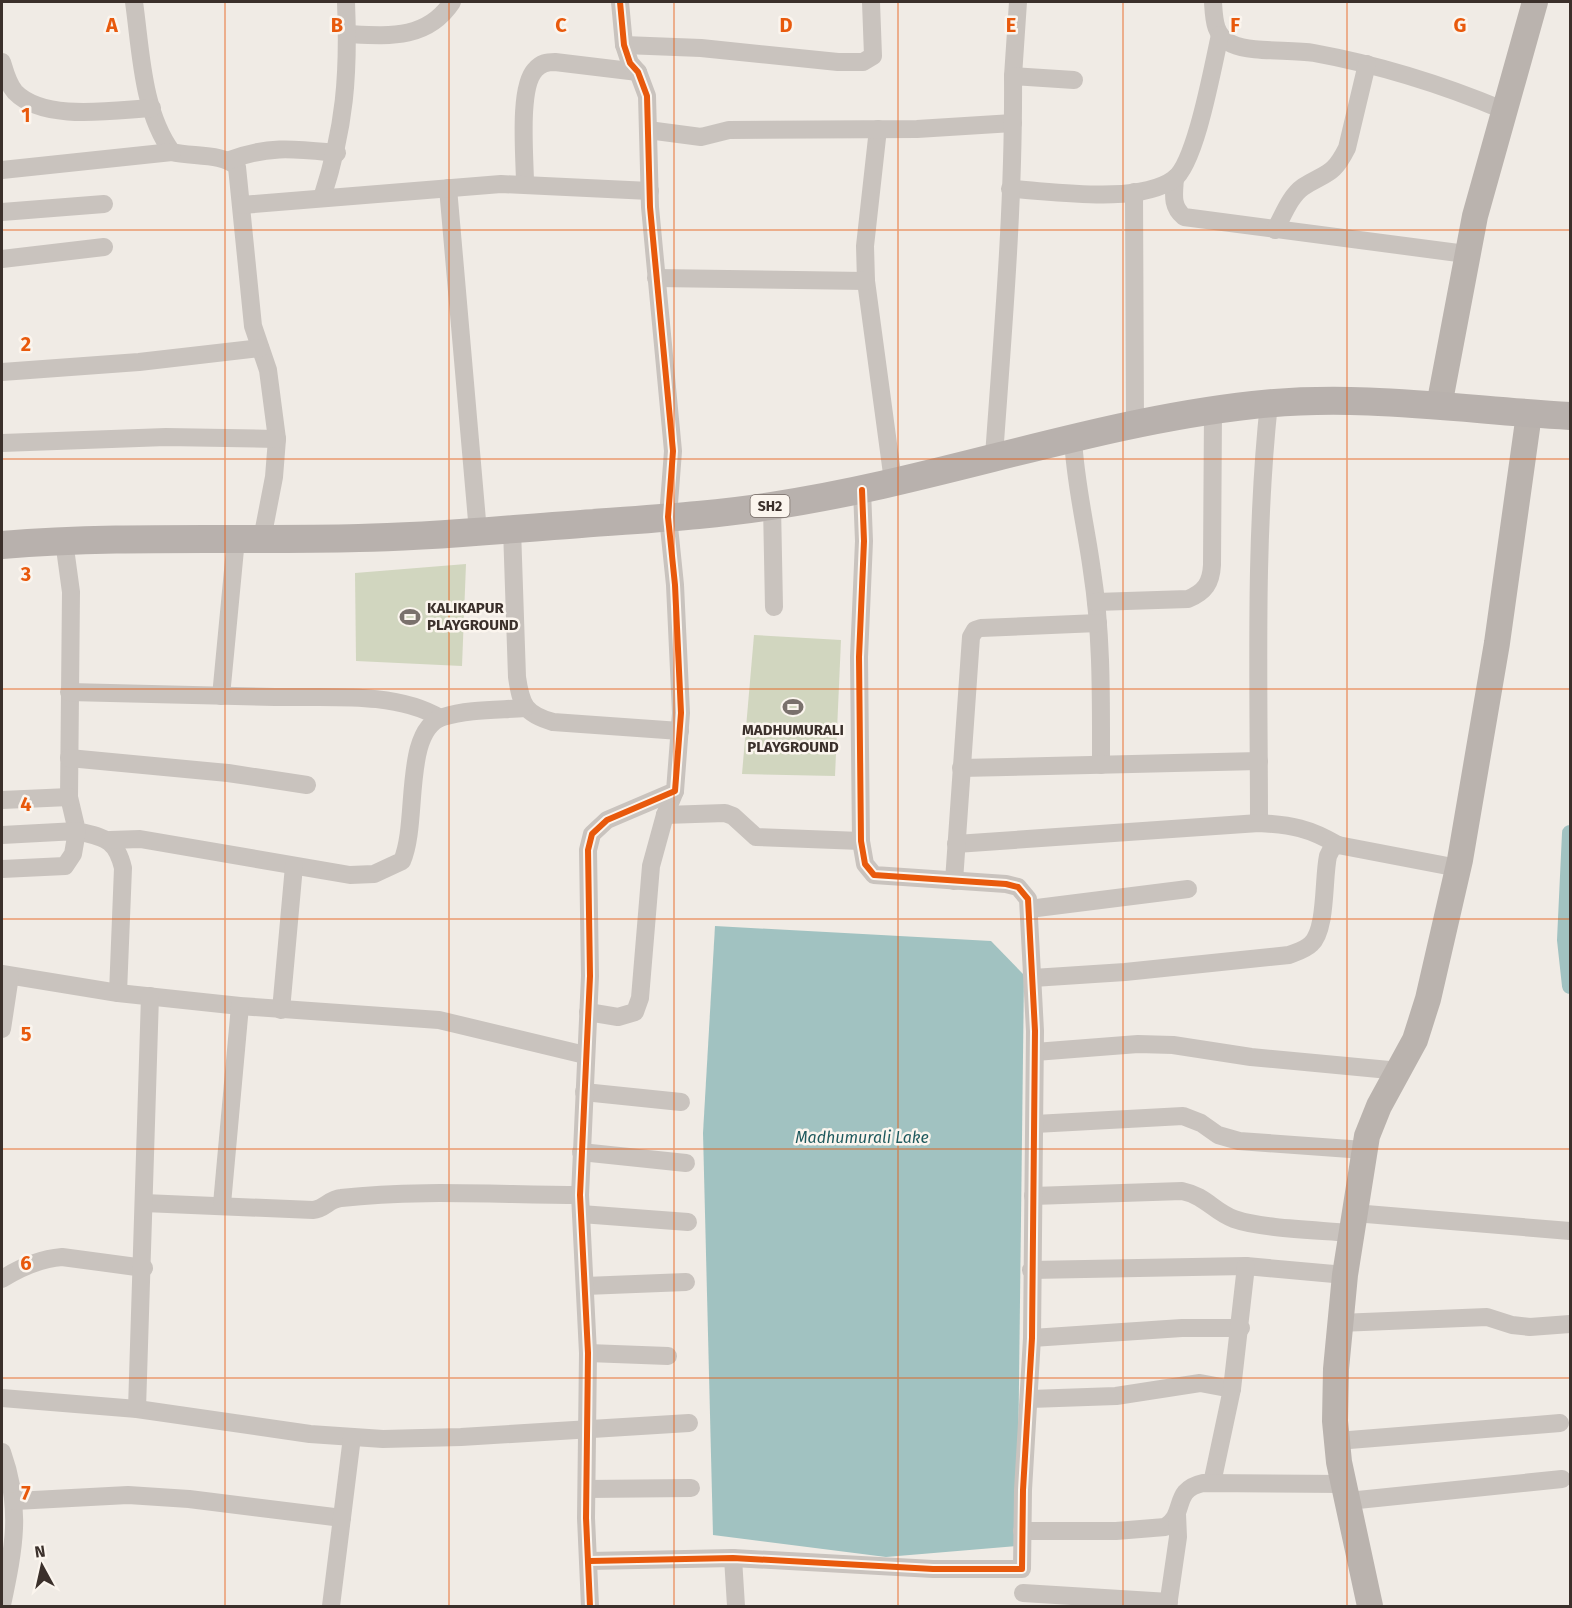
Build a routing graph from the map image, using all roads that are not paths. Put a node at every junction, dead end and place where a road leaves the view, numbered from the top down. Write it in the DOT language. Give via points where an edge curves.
graph roads {
  1 [pos="134,2"];
  2 [pos="346,2"];
  3 [pos="452,2"];
  4 [pos="620,2"];
  5 [pos="871,2"];
  6 [pos="1018,2"];
  7 [pos="1213,2"];
  8 [pos="1535,2"];
  9 [pos="346,34"];
  10 [pos="1220,35"];
  11 [pos="624,45"];
  12 [pos="2,63"];
  13 [pos="1366,64"];
  14 [pos="638,72"];
  15 [pos="1013,76"];
  16 [pos="1074,80"];
  17 [pos="152,108"];
  18 [pos="1503,110"];
  19 [pos="1013,123"];
  20 [pos="878,129"];
  21 [pos="648,130"];
  22 [pos="172,152"];
  23 [pos="337,153"];
  24 [pos="230,160"];
  25 [pos="2,170"];
  26 [pos="1175,178"];
  27 [pos="525,184"];
  28 [pos="448,188"];
  29 [pos="1010,189"];
  30 [pos="650,191"];
  31 [pos="1134,192"];
  32 [pos="322,198"];
  33 [pos="104,204"];
  34 [pos="242,205"];
  35 [pos="2,212"];
  36 [pos="1275,230"];
  37 [pos="104,247"];
  38 [pos="1466,254"];
  39 [pos="2,259"];
  40 [pos="656,278"];
  41 [pos="866,281"];
  42 [pos="260,348"];
  43 [pos="2,372"];
  44 [pos="1269,404"];
  45 [pos="1439,406"];
  46 [pos="1213,411"];
  47 [pos="1529,414"];
  48 [pos="1570,416"];
  49 [pos="1135,425"];
  50 [pos="1073,438"];
  51 [pos="277,439"];
  52 [pos="2,443"];
  53 [pos="994,456"];
  54 [pos="893,481"];
  55 [pos="862,490"];
  56 [pos="772,506"];
  57 [pos="668,517"];
  58 [pos="512,529"];
  59 [pos="478,532"];
  60 [pos="249,539"];
  61 [pos="64,541"];
  62 [pos="2,545"];
  63 [pos="1096,602"];
  64 [pos="774,607"];
  65 [pos="1098,623"];
  66 [pos="69,692"];
  67 [pos="221,696"];
  68 [pos="525,708"];
  69 [pos="440,718"];
  70 [pos="680,731"];
  71 [pos="69,758"];
  72 [pos="1259,761"];
  73 [pos="1101,765"];
  74 [pos="961,768"];
  75 [pos="307,785"];
  76 [pos="675,791"];
  77 [pos="69,797"];
  78 [pos="2,800"];
  79 [pos="665,815"];
  80 [pos="1259,823"];
  81 [pos="77,831"];
  82 [pos="2,835"];
  83 [pos="110,840"];
  84 [pos="861,841"];
  85 [pos="956,844"];
  86 [pos="1338,845"];
  87 [pos="294,866"];
  88 [pos="1458,868"];
  89 [pos="2,869"];
  90 [pos="954,881"];
  91 [pos="1188,889"];
  92 [pos="1029,909"];
  93 [pos="6,975"];
  94 [pos="1033,978"];
  95 [pos="117,993"];
  96 [pos="150,996"];
  97 [pos="240,1006"];
  98 [pos="281,1010"];
  99 [pos="588,1012"];
  100 [pos="2,1029"];
  101 [pos="1035,1052"];
  102 [pos="585,1055"];
  103 [pos="1400,1071"];
  104 [pos="584,1092"];
  105 [pos="681,1102"];
  106 [pos="1035,1124"];
  107 [pos="1364,1150"];
  108 [pos="581,1152"];
  109 [pos="686,1163"];
  110 [pos="580,1195"];
  111 [pos="1033,1196"];
  112 [pos="144,1203"];
  113 [pos="222,1204"];
  114 [pos="581,1214"];
  115 [pos="688,1222"];
  116 [pos="1353,1223"];
  117 [pos="1570,1231"];
  118 [pos="1246,1266"];
  119 [pos="144,1268"];
  120 [pos="1031,1270"];
  121 [pos="1345,1275"];
  122 [pos="2,1280"];
  123 [pos="686,1282"];
  124 [pos="585,1286"];
  125 [pos="1339,1323"];
  126 [pos="1570,1324"];
  127 [pos="1240,1328"];
  128 [pos="1032,1338"];
  129 [pos="588,1353"];
  130 [pos="668,1356"];
  131 [pos="1232,1389"];
  132 [pos="2,1398"];
  133 [pos="1030,1399"];
  134 [pos="137,1409"];
  135 [pos="689,1423"];
  136 [pos="1560,1424"];
  137 [pos="587,1428"];
  138 [pos="352,1437"];
  139 [pos="1337,1442"];
  140 [pos="2,1452"];
  141 [pos="1562,1479"];
  142 [pos="1212,1483"];
  143 [pos="692,1488"];
  144 [pos="587,1489"];
  145 [pos="1346,1492"];
  146 [pos="15,1501"];
  147 [pos="1177,1514"];
  148 [pos="342,1518"];
  149 [pos="1022,1531"];
  150 [pos="733,1558"];
  151 [pos="590,1561"];
  152 [pos="1022,1569"];
  153 [pos="1022,1600"];
  154 [pos="1168,1604"];
  155 [pos="2,1605"];
  156 [pos="331,1606"];
  157 [pos="590,1606"];
  158 [pos="736,1606"];
  159 [pos="1370,1606"];
  1 -- 17 [label="street"];
  2 -- 9 [label="street"];
  3 -- 9 [label="street" via="433,23 405,36"];
  4 -- 11 [label="street"];
  5 -- 11 [label="street" via="873,56 863,62"];
  6 -- 15 [label="street"];
  7 -- 10 [label="street"];
  8 -- 18 [label="street"];
  9 -- 23 [label="street" via="344,119"];
  10 -- 13 [label="street" via="1232,45 1310,52"];
  10 -- 26 [label="street" via="1189,156"];
  11 -- 14 [label="street"];
  12 -- 17 [label="street" via="14,91 40,107 60,111"];
  13 -- 18 [label="street" via="1416,76"];
  13 -- 36 [label="street" via="1342,159 1332,172 1302,188"];
  14 -- 21 [label="street" via="647,96"];
  14 -- 27 [label="street" via="555,62 544,63 533,72 525,105"];
  15 -- 16 [label="street"];
  15 -- 19 [label="street"];
  17 -- 22 [label="street"];
  18 -- 38 [label="street"];
  19 -- 20 [label="street"];
  19 -- 29 [label="street"];
  20 -- 21 [label="street" via="729,130 701,137"];
  20 -- 41 [label="street" via="865,246"];
  21 -- 30 [label="street"];
  22 -- 24 [label="street"];
  22 -- 25 [label="street"];
  23 -- 24 [label="street" via="275,148"];
  23 -- 32 [label="street"];
  24 -- 34 [label="street" via="237,167"];
  26 -- 31 [label="street" via="1155,188"];
  26 -- 36 [label="street" via="1173,199 1176,211 1184,217"];
  27 -- 28 [label="street"];
  27 -- 30 [label="street"];
  28 -- 32 [label="street"];
  28 -- 59 [label="street"];
  29 -- 31 [label="street"];
  29 -- 53 [label="street"];
  30 -- 40 [label="street"];
  31 -- 49 [label="street"];
  32 -- 34 [label="street"];
  33 -- 35 [label="street"];
  34 -- 42 [label="street" via="253,326"];
  36 -- 38 [label="street"];
  37 -- 39 [label="street"];
  38 -- 45 [label="street"];
  40 -- 41 [label="street"];
  40 -- 57 [label="street" via="673,451"];
  41 -- 54 [label="street"];
  42 -- 43 [label="street"];
  42 -- 51 [label="street" via="268,370"];
  44 -- 45 [label="main road, SH2" via="1361,401"];
  44 -- 46 [label="main road, SH2"];
  44 -- 72 [label="street" via="1259,510"];
  45 -- 47 [label="main road, SH2"];
  46 -- 49 [label="main road, SH2"];
  46 -- 63 [label="street" via="1212,571 1208,586 1188,598"];
  47 -- 48 [label="main road, SH2"];
  47 -- 88 [label="street" via="1495,654"];
  49 -- 50 [label="main road, SH2"];
  50 -- 53 [label="main road, SH2"];
  50 -- 63 [label="street"];
  51 -- 52 [label="street" via="155,437"];
  51 -- 60 [label="street" via="274,477"];
  53 -- 54 [label="main road, SH2"];
  54 -- 55 [label="main road, SH2"];
  55 -- 56 [label="main road, SH2"];
  55 -- 84 [label="street"];
  56 -- 57 [label="main road, SH2"];
  56 -- 64 [label="street"];
  57 -- 58 [label="main road, SH2"];
  57 -- 70 [label="street" via="675,585"];
  58 -- 59 [label="main road, SH2"];
  58 -- 68 [label="street" via="517,677"];
  59 -- 60 [label="main road, SH2"];
  60 -- 61 [label="main road, SH2"];
  60 -- 67 [label="street"];
  61 -- 62 [label="main road, SH2"];
  61 -- 66 [label="street" via="70,592"];
  63 -- 65 [label="street"];
  65 -- 73 [label="street"];
  65 -- 74 [label="street" via="975,630 965,690"];
  66 -- 67 [label="street"];
  66 -- 71 [label="street"];
  67 -- 69 [label="street" via="404,703 425,708"];
  68 -- 69 [label="street"];
  68 -- 70 [label="street" via="536,717 553,722"];
  69 -- 87 [label="street" via="427,726 420,737 411,831 402,861 374,874 350,875"];
  70 -- 76 [label="street"];
  71 -- 75 [label="street" via="228,773"];
  71 -- 77 [label="street"];
  72 -- 73 [label="street"];
  72 -- 80 [label="street"];
  73 -- 74 [label="street"];
  74 -- 85 [label="street"];
  76 -- 79 [label="street"];
  76 -- 99 [label="street" via="607,820 592,834 588,850"];
  77 -- 78 [label="street"];
  77 -- 81 [label="street"];
  79 -- 84 [label="street" via="725,813 756,837"];
  79 -- 99 [label="street" via="651,866 640,998 635,1012 618,1017"];
  80 -- 85 [label="street"];
  80 -- 86 [label="street" via="1301,827"];
  81 -- 82 [label="street"];
  81 -- 83 [label="street"];
  81 -- 89 [label="street" via="73,854 65,866"];
  83 -- 87 [label="street" via="158,841"];
  83 -- 95 [label="street" via="120,854 123,868"];
  84 -- 90 [label="street" via="865,864 874,875"];
  85 -- 90 [label="street"];
  86 -- 88 [label="street"];
  86 -- 94 [label="street" via="1328,856 1317,935 1301,951 1125,972"];
  87 -- 98 [label="street"];
  88 -- 103 [label="street" via="1428,999"];
  90 -- 92 [label="street" via="1018,887 1028,899"];
  91 -- 92 [label="street"];
  92 -- 94 [label="street"];
  93 -- 95 [label="street"];
  93 -- 100 [label="street"];
  94 -- 101 [label="street"];
  95 -- 96 [label="street"];
  96 -- 97 [label="street"];
  96 -- 112 [label="street"];
  97 -- 98 [label="street"];
  97 -- 113 [label="street"];
  98 -- 102 [label="street" via="439,1020"];
  99 -- 102 [label="street"];
  101 -- 103 [label="street" via="1173,1045 1251,1057"];
  101 -- 106 [label="street"];
  102 -- 104 [label="street"];
  103 -- 107 [label="street" via="1379,1106"];
  104 -- 105 [label="street"];
  104 -- 108 [label="street"];
  106 -- 107 [label="street" via="1183,1116 1218,1135 1239,1141"];
  106 -- 111 [label="street"];
  107 -- 116 [label="street"];
  108 -- 109 [label="street"];
  108 -- 110 [label="street"];
  110 -- 113 [label="street" via="343,1198 313,1210"];
  110 -- 114 [label="street"];
  111 -- 116 [label="street" via="1182,1191 1198,1194 1219,1213 1237,1220"];
  111 -- 120 [label="street"];
  112 -- 113 [label="street"];
  112 -- 119 [label="street"];
  114 -- 115 [label="street"];
  114 -- 124 [label="street"];
  116 -- 117 [label="street"];
  116 -- 121 [label="street"];
  118 -- 120 [label="street"];
  118 -- 121 [label="street"];
  118 -- 127 [label="street"];
  119 -- 122 [label="street" via="49,1258 25,1265"];
  119 -- 134 [label="street"];
  120 -- 128 [label="street"];
  121 -- 125 [label="street"];
  123 -- 124 [label="street"];
  124 -- 129 [label="street"];
  125 -- 126 [label="street" via="1487,1317 1530,1327"];
  125 -- 139 [label="street"];
  127 -- 128 [label="street"];
  127 -- 131 [label="street"];
  128 -- 133 [label="street"];
  129 -- 130 [label="street"];
  129 -- 137 [label="street"];
  131 -- 133 [label="street" via="1200,1383 1116,1396"];
  131 -- 142 [label="street"];
  132 -- 134 [label="street"];
  133 -- 149 [label="street"];
  134 -- 138 [label="street"];
  135 -- 137 [label="street"];
  136 -- 139 [label="street"];
  137 -- 138 [label="street" via="461,1437"];
  137 -- 144 [label="street"];
  138 -- 148 [label="street"];
  139 -- 145 [label="street"];
  140 -- 146 [label="street"];
  141 -- 145 [label="street"];
  142 -- 145 [label="street"];
  142 -- 147 [label="street" via="1192,1486 1184,1493"];
  143 -- 144 [label="street"];
  144 -- 151 [label="street"];
  145 -- 159 [label="street"];
  146 -- 148 [label="street" via="128,1495"];
  146 -- 155 [label="street" via="16,1532"];
  147 -- 149 [label="street" via="1165,1527 1148,1529"];
  147 -- 154 [label="street" via="1178,1537"];
  148 -- 156 [label="street"];
  149 -- 152 [label="street"];
  150 -- 151 [label="street"];
  150 -- 152 [label="street" via="933,1569"];
  150 -- 158 [label="street"];
  151 -- 157 [label="street"];
  152 -- 153 [label="street"];
  153 -- 154 [label="street"];
}
